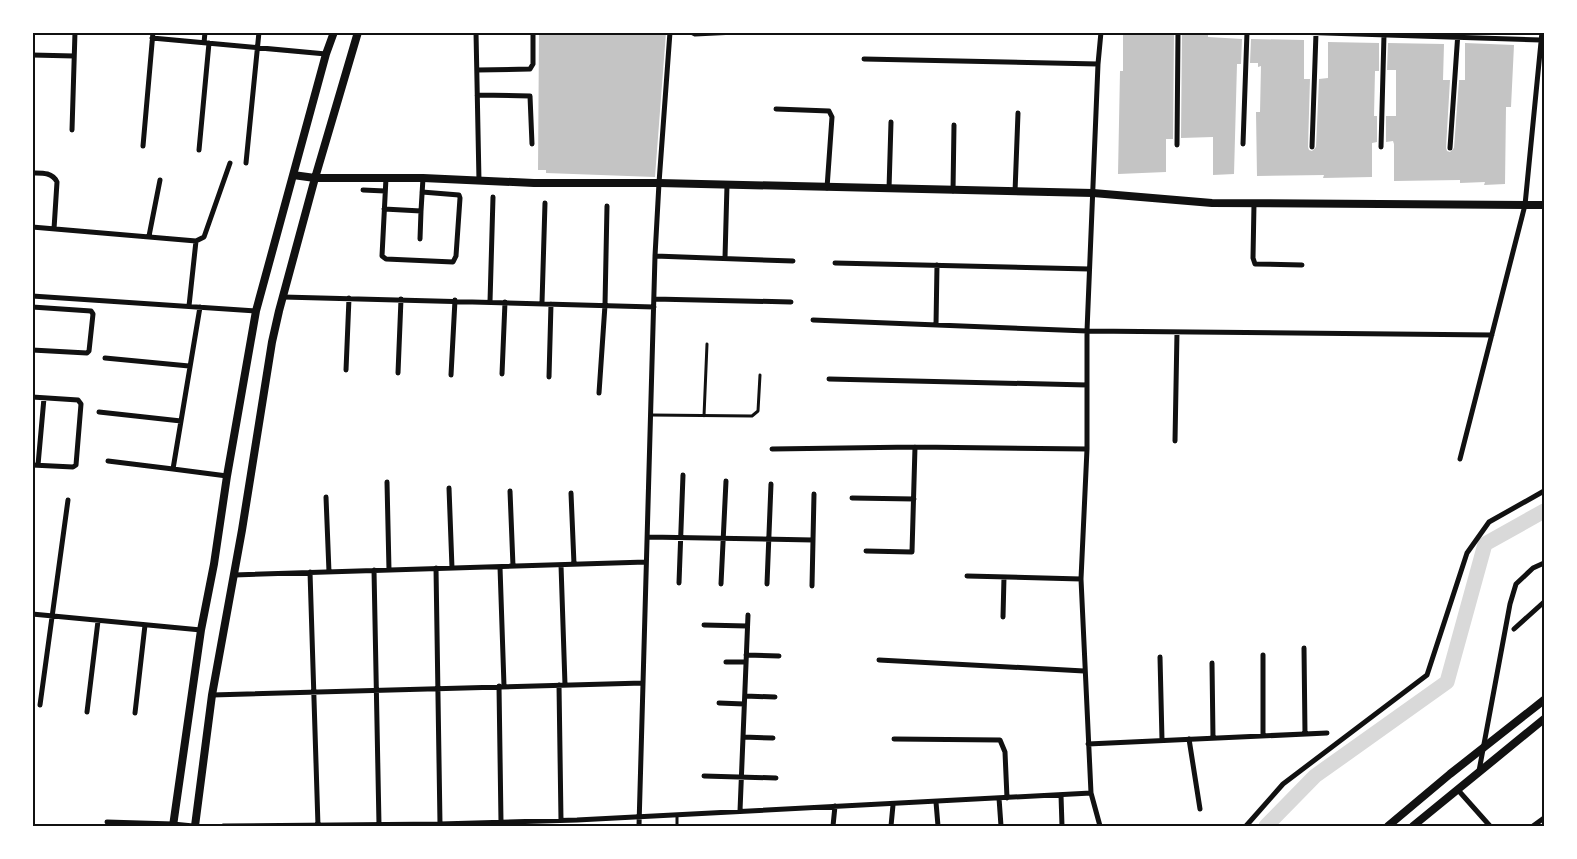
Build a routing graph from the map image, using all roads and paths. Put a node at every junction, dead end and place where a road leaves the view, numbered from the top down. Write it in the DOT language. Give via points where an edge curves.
graph roads {
  1 [pos="75,32"];
  2 [pos="205,32"];
  3 [pos="259,32"];
  4 [pos="334,32"];
  5 [pos="358,32"];
  6 [pos="476,32"];
  7 [pos="533,32"];
  8 [pos="670,32"];
  9 [pos="691,32"];
  10 [pos="736,32"];
  11 [pos="1101,32"];
  12 [pos="1178,32"];
  13 [pos="1246,32"];
  14 [pos="1295,32"];
  15 [pos="1542,32"];
  16 [pos="1316,33"];
  17 [pos="152,35"];
  18 [pos="1384,35"];
  19 [pos="1458,35"];
  20 [pos="1541,40"];
  21 [pos="206,43"];
  22 [pos="257,47"];
  23 [pos="326,54"];
  24 [pos="32,55"];
  25 [pos="74,56"];
  26 [pos="864,59"];
  27 [pos="1098,64"];
  28 [pos="477,70"];
  29 [pos="477,95"];
  30 [pos="776,108"];
  31 [pos="1018,113"];
  32 [pos="891,122"];
  33 [pos="954,125"];
  34 [pos="72,130"];
  35 [pos="532,144"];
  36 [pos="1244,144"];
  37 [pos="1177,145"];
  38 [pos="143,146"];
  39 [pos="1312,147"];
  40 [pos="1381,148"];
  41 [pos="1450,148"];
  42 [pos="200,150"];
  43 [pos="230,163"];
  44 [pos="246,164"];
  45 [pos="32,173"];
  46 [pos="293,175"];
  47 [pos="315,178"];
  48 [pos="386,178"];
  49 [pos="423,178"];
  50 [pos="160,180"];
  51 [pos="479,181"];
  52 [pos="659,183"];
  53 [pos="727,185"];
  54 [pos="827,188"];
  55 [pos="890,189"];
  56 [pos="363,190"];
  57 [pos="385,191"];
  58 [pos="953,191"];
  59 [pos="422,192"];
  60 [pos="1015,193"];
  61 [pos="1093,194"];
  62 [pos="493,197"];
  63 [pos="545,203"];
  64 [pos="1254,204"];
  65 [pos="1525,205"];
  66 [pos="1544,205"];
  67 [pos="607,206"];
  68 [pos="384,209"];
  69 [pos="421,211"];
  70 [pos="32,227"];
  71 [pos="54,228"];
  72 [pos="150,236"];
  73 [pos="420,239"];
  74 [pos="196,241"];
  75 [pos="655,256"];
  76 [pos="725,258"];
  77 [pos="793,261"];
  78 [pos="835,263"];
  79 [pos="937,265"];
  80 [pos="1302,265"];
  81 [pos="1089,269"];
  82 [pos="32,296"];
  83 [pos="283,297"];
  84 [pos="349,298"];
  85 [pos="401,299"];
  86 [pos="654,299"];
  87 [pos="455,300"];
  88 [pos="490,302"];
  89 [pos="505,302"];
  90 [pos="791,302"];
  91 [pos="542,303"];
  92 [pos="551,304"];
  93 [pos="605,305"];
  94 [pos="189,306"];
  95 [pos="32,307"];
  96 [pos="654,307"];
  97 [pos="200,308"];
  98 [pos="256,311"];
  99 [pos="813,320"];
  100 [pos="936,325"];
  101 [pos="1087,331"];
  102 [pos="1177,332"];
  103 [pos="1492,335"];
  104 [pos="708,344"];
  105 [pos="32,350"];
  106 [pos="105,358"];
  107 [pos="189,366"];
  108 [pos="346,370"];
  109 [pos="398,373"];
  110 [pos="502,374"];
  111 [pos="451,375"];
  112 [pos="760,375"];
  113 [pos="549,377"];
  114 [pos="829,379"];
  115 [pos="1087,385"];
  116 [pos="598,393"];
  117 [pos="32,397"];
  118 [pos="44,398"];
  119 [pos="99,412"];
  120 [pos="651,415"];
  121 [pos="704,416"];
  122 [pos="181,421"];
  123 [pos="1175,441"];
  124 [pos="915,447"];
  125 [pos="772,449"];
  126 [pos="1087,449"];
  127 [pos="1460,459"];
  128 [pos="108,460"];
  129 [pos="35,465"];
  130 [pos="173,469"];
  131 [pos="683,475"];
  132 [pos="227,476"];
  133 [pos="726,481"];
  134 [pos="387,482"];
  135 [pos="771,484"];
  136 [pos="449,488"];
  137 [pos="1544,490"];
  138 [pos="510,491"];
  139 [pos="571,493"];
  140 [pos="814,494"];
  141 [pos="326,498"];
  142 [pos="852,498"];
  143 [pos="914,499"];
  144 [pos="68,500"];
  145 [pos="648,537"];
  146 [pos="681,537"];
  147 [pos="724,538"];
  148 [pos="769,539"];
  149 [pos="812,540"];
  150 [pos="866,551"];
  151 [pos="646,562"];
  152 [pos="1544,562"];
  153 [pos="574,564"];
  154 [pos="561,565"];
  155 [pos="513,566"];
  156 [pos="500,567"];
  157 [pos="436,568"];
  158 [pos="452,568"];
  159 [pos="374,570"];
  160 [pos="389,570"];
  161 [pos="310,572"];
  162 [pos="329,572"];
  163 [pos="234,575"];
  164 [pos="966,576"];
  165 [pos="1004,578"];
  166 [pos="1081,579"];
  167 [pos="679,583"];
  168 [pos="721,584"];
  169 [pos="766,584"];
  170 [pos="812,586"];
  171 [pos="1544,602"];
  172 [pos="32,614"];
  173 [pos="748,615"];
  174 [pos="52,616"];
  175 [pos="1003,617"];
  176 [pos="98,621"];
  177 [pos="145,625"];
  178 [pos="704,625"];
  179 [pos="747,626"];
  180 [pos="1514,629"];
  181 [pos="201,630"];
  182 [pos="1304,648"];
  183 [pos="746,655"];
  184 [pos="1263,655"];
  185 [pos="779,656"];
  186 [pos="1160,657"];
  187 [pos="879,660"];
  188 [pos="726,662"];
  189 [pos="746,662"];
  190 [pos="1212,663"];
  191 [pos="1084,671"];
  192 [pos="643,683"];
  193 [pos="562,685"];
  194 [pos="501,686"];
  195 [pos="438,688"];
  196 [pos="376,689"];
  197 [pos="314,692"];
  198 [pos="212,695"];
  199 [pos="745,696"];
  200 [pos="775,697"];
  201 [pos="1544,700"];
  202 [pos="719,704"];
  203 [pos="744,704"];
  204 [pos="40,705"];
  205 [pos="87,712"];
  206 [pos="135,713"];
  207 [pos="1544,719"];
  208 [pos="1327,733"];
  209 [pos="1305,734"];
  210 [pos="1262,736"];
  211 [pos="743,737"];
  212 [pos="773,738"];
  213 [pos="1213,738"];
  214 [pos="894,739"];
  215 [pos="1189,739"];
  216 [pos="1162,740"];
  217 [pos="1088,744"];
  218 [pos="1483,748"];
  219 [pos="1478,771"];
  220 [pos="704,776"];
  221 [pos="742,778"];
  222 [pos="776,778"];
  223 [pos="1458,790"];
  224 [pos="1091,793"];
  225 [pos="1060,795"];
  226 [pos="999,798"];
  227 [pos="1007,798"];
  228 [pos="936,802"];
  229 [pos="893,805"];
  230 [pos="835,806"];
  231 [pos="1200,809"];
  232 [pos="740,811"];
  233 [pos="677,815"];
  234 [pos="639,817"];
  235 [pos="1544,818"];
  236 [pos="561,820"];
  237 [pos="577,820"];
  238 [pos="107,822"];
  239 [pos="502,822"];
  240 [pos="440,824"];
  241 [pos="516,824"];
  242 [pos="173,825"];
  243 [pos="379,825"];
  244 [pos="194,826"];
  245 [pos="223,826"];
  246 [pos="318,826"];
  247 [pos="577,826"];
  248 [pos="639,826"];
  249 [pos="677,826"];
  250 [pos="833,826"];
  251 [pos="891,826"];
  252 [pos="938,826"];
  253 [pos="1001,826"];
  254 [pos="1062,826"];
  255 [pos="1100,826"];
  256 [pos="1246,826"];
  257 [pos="1388,826"];
  258 [pos="1413,826"];
  259 [pos="1490,826"];
  260 [pos="1533,826"];
  1 -- 25 [label="street"];
  2 -- 21 [label="street"];
  3 -- 22 [label="street"];
  4 -- 23 [label="street"];
  5 -- 47 [label="street"];
  6 -- 28 [label="street"];
  7 -- 28 [label="street" via="533,64 530,69"];
  8 -- 52 [label="street"];
  9 -- 10 [label="street"];
  11 -- 27 [label="street"];
  12 -- 37 [label="street"];
  13 -- 36 [label="street"];
  14 -- 16 [label="street"];
  15 -- 20 [label="street"];
  16 -- 18 [label="street"];
  16 -- 39 [label="street"];
  17 -- 21 [label="street"];
  17 -- 38 [label="street"];
  18 -- 19 [label="street"];
  18 -- 40 [label="street"];
  19 -- 20 [label="street"];
  19 -- 41 [label="street"];
  20 -- 65 [label="street"];
  21 -- 22 [label="street"];
  21 -- 42 [label="street"];
  22 -- 23 [label="street"];
  22 -- 44 [label="street"];
  23 -- 46 [label="street"];
  24 -- 25 [label="street"];
  25 -- 34 [label="street"];
  26 -- 27 [label="street"];
  27 -- 61 [label="street"];
  28 -- 29 [label="street"];
  29 -- 35 [label="street" via="530,96"];
  29 -- 51 [label="street"];
  30 -- 54 [label="street" via="829,111 832,117"];
  31 -- 60 [label="street"];
  32 -- 55 [label="street"];
  33 -- 58 [label="street"];
  43 -- 74 [label="street" via="204,238"];
  45 -- 71 [label="street" via="48,174 56,182"];
  46 -- 47 [label="street"];
  46 -- 98 [label="street"];
  47 -- 48 [label="street"];
  47 -- 83 [label="street"];
  48 -- 49 [label="street"];
  48 -- 57 [label="street"];
  49 -- 51 [label="street"];
  49 -- 59 [label="street"];
  50 -- 72 [label="street"];
  51 -- 52 [label="street"];
  52 -- 53 [label="street"];
  52 -- 75 [label="street"];
  53 -- 54 [label="street"];
  53 -- 76 [label="street"];
  54 -- 55 [label="street"];
  55 -- 58 [label="street"];
  56 -- 57 [label="street"];
  57 -- 68 [label="street"];
  58 -- 60 [label="street"];
  59 -- 68 [label="street" via="459,195 453,262 383,258"];
  59 -- 69 [label="street"];
  60 -- 61 [label="street"];
  61 -- 64 [label="street"];
  61 -- 81 [label="street"];
  62 -- 88 [label="street"];
  63 -- 91 [label="street"];
  64 -- 65 [label="street"];
  64 -- 80 [label="street" via="1252,258 1255,264"];
  65 -- 66 [label="street"];
  65 -- 103 [label="street"];
  67 -- 93 [label="street"];
  68 -- 69 [label="street"];
  69 -- 73 [label="street"];
  70 -- 71 [label="street"];
  71 -- 72 [label="street"];
  72 -- 74 [label="street"];
  74 -- 94 [label="street"];
  75 -- 76 [label="street"];
  75 -- 86 [label="street"];
  76 -- 77 [label="street"];
  78 -- 79 [label="street"];
  79 -- 81 [label="street"];
  79 -- 100 [label="street"];
  81 -- 101 [label="street"];
  82 -- 94 [label="street"];
  83 -- 84 [label="street"];
  83 -- 163 [label="street" via="272,342"];
  84 -- 85 [label="street"];
  84 -- 108 [label="street"];
  85 -- 87 [label="street"];
  85 -- 109 [label="street"];
  86 -- 90 [label="street"];
  86 -- 96 [label="street"];
  87 -- 88 [label="street"];
  87 -- 111 [label="street"];
  88 -- 89 [label="street"];
  89 -- 91 [label="street"];
  89 -- 110 [label="street"];
  91 -- 92 [label="street"];
  92 -- 93 [label="street"];
  92 -- 113 [label="street"];
  93 -- 96 [label="street"];
  93 -- 116 [label="street"];
  94 -- 97 [label="street"];
  95 -- 105 [label="street" via="91,311 93,314 87,353"];
  96 -- 120 [label="street"];
  97 -- 98 [label="street"];
  97 -- 107 [label="street"];
  98 -- 132 [label="street"];
  99 -- 100 [label="street"];
  100 -- 101 [label="street"];
  101 -- 102 [label="street"];
  101 -- 115 [label="street"];
  102 -- 103 [label="street"];
  102 -- 123 [label="street"];
  103 -- 127 [label="street"];
  104 -- 121 [label="lane"];
  106 -- 107 [label="street"];
  107 -- 122 [label="street"];
  112 -- 121 [label="lane" via="758,412 752,416"];
  114 -- 115 [label="street"];
  115 -- 126 [label="street"];
  117 -- 118 [label="street"];
  118 -- 129 [label="street"];
  118 -- 129 [label="street" via="78,400 82,404 78,463 73,467"];
  119 -- 122 [label="street"];
  120 -- 121 [label="lane"];
  120 -- 145 [label="street"];
  122 -- 130 [label="street"];
  124 -- 125 [label="street"];
  124 -- 126 [label="street"];
  124 -- 143 [label="street"];
  126 -- 166 [label="street"];
  128 -- 130 [label="street"];
  130 -- 132 [label="street"];
  131 -- 146 [label="street"];
  132 -- 181 [label="street"];
  133 -- 147 [label="street"];
  134 -- 160 [label="street"];
  135 -- 148 [label="street"];
  136 -- 158 [label="street"];
  137 -- 256 [label="street" via="1489,522 1466,553 1427,675 1283,784"];
  138 -- 155 [label="street"];
  139 -- 153 [label="street"];
  140 -- 149 [label="street"];
  141 -- 162 [label="street"];
  142 -- 143 [label="street"];
  143 -- 150 [label="street" via="912,552"];
  144 -- 174 [label="street"];
  145 -- 146 [label="street"];
  145 -- 151 [label="street"];
  146 -- 147 [label="street"];
  146 -- 167 [label="street"];
  147 -- 148 [label="street"];
  147 -- 168 [label="street"];
  148 -- 149 [label="street"];
  148 -- 169 [label="street"];
  149 -- 170 [label="street"];
  151 -- 153 [label="street"];
  151 -- 192 [label="street"];
  152 -- 218 [label="street" via="1516,584"];
  153 -- 154 [label="street"];
  154 -- 155 [label="street"];
  154 -- 193 [label="street"];
  155 -- 156 [label="street"];
  156 -- 158 [label="street"];
  156 -- 194 [label="street"];
  157 -- 158 [label="street"];
  157 -- 160 [label="street"];
  157 -- 195 [label="street"];
  159 -- 160 [label="street"];
  159 -- 162 [label="street"];
  159 -- 196 [label="street"];
  161 -- 162 [label="street"];
  161 -- 163 [label="street"];
  161 -- 197 [label="street"];
  163 -- 198 [label="street"];
  164 -- 165 [label="street"];
  165 -- 166 [label="street"];
  165 -- 175 [label="street"];
  166 -- 191 [label="street"];
  171 -- 180 [label="street"];
  172 -- 174 [label="street"];
  173 -- 179 [label="street"];
  174 -- 176 [label="street"];
  174 -- 204 [label="street"];
  176 -- 177 [label="street"];
  176 -- 205 [label="street"];
  177 -- 181 [label="street"];
  177 -- 206 [label="street"];
  178 -- 179 [label="street"];
  179 -- 183 [label="street"];
  181 -- 242 [label="street"];
  182 -- 209 [label="street"];
  183 -- 185 [label="street"];
  183 -- 189 [label="street"];
  184 -- 210 [label="street"];
  186 -- 216 [label="street"];
  187 -- 191 [label="street"];
  188 -- 189 [label="street"];
  189 -- 199 [label="street"];
  190 -- 213 [label="street"];
  191 -- 217 [label="street"];
  192 -- 193 [label="street"];
  192 -- 234 [label="street"];
  193 -- 194 [label="street"];
  193 -- 236 [label="street"];
  194 -- 195 [label="street"];
  194 -- 239 [label="street"];
  195 -- 196 [label="street"];
  195 -- 240 [label="street"];
  196 -- 197 [label="street"];
  196 -- 243 [label="street"];
  197 -- 198 [label="street"];
  197 -- 246 [label="street"];
  198 -- 244 [label="street"];
  199 -- 200 [label="street"];
  199 -- 203 [label="street"];
  201 -- 218 [label="street"];
  202 -- 203 [label="street"];
  203 -- 211 [label="street"];
  207 -- 219 [label="street"];
  208 -- 209 [label="street"];
  209 -- 210 [label="street"];
  210 -- 213 [label="street"];
  211 -- 212 [label="street"];
  211 -- 221 [label="street"];
  213 -- 215 [label="street"];
  214 -- 227 [label="street" via="1000,740 1005,752"];
  215 -- 216 [label="street"];
  215 -- 231 [label="street"];
  216 -- 217 [label="street"];
  217 -- 224 [label="street"];
  218 -- 219 [label="street"];
  218 -- 257 [label="street"];
  219 -- 223 [label="street"];
  220 -- 221 [label="street"];
  221 -- 222 [label="street"];
  221 -- 232 [label="street"];
  223 -- 258 [label="street"];
  223 -- 259 [label="street"];
  224 -- 225 [label="street"];
  224 -- 255 [label="street"];
  225 -- 227 [label="street"];
  225 -- 254 [label="street"];
  226 -- 227 [label="street"];
  226 -- 228 [label="street"];
  226 -- 253 [label="street"];
  228 -- 229 [label="street"];
  228 -- 252 [label="street"];
  229 -- 230 [label="street"];
  229 -- 251 [label="street"];
  230 -- 232 [label="street"];
  230 -- 250 [label="street"];
  232 -- 233 [label="street"];
  233 -- 234 [label="street"];
  233 -- 249 [label="lane"];
  234 -- 237 [label="street"];
  234 -- 248 [label="street"];
  235 -- 260 [label="street"];
  236 -- 237 [label="street"];
  236 -- 241 [label="street"];
  237 -- 247 [label="lane"];
  238 -- 242 [label="street"];
  239 -- 240 [label="street"];
  239 -- 241 [label="street"];
  240 -- 243 [label="street"];
  242 -- 244 [label="street"];
  243 -- 246 [label="street"];
  245 -- 246 [label="street"];
}
